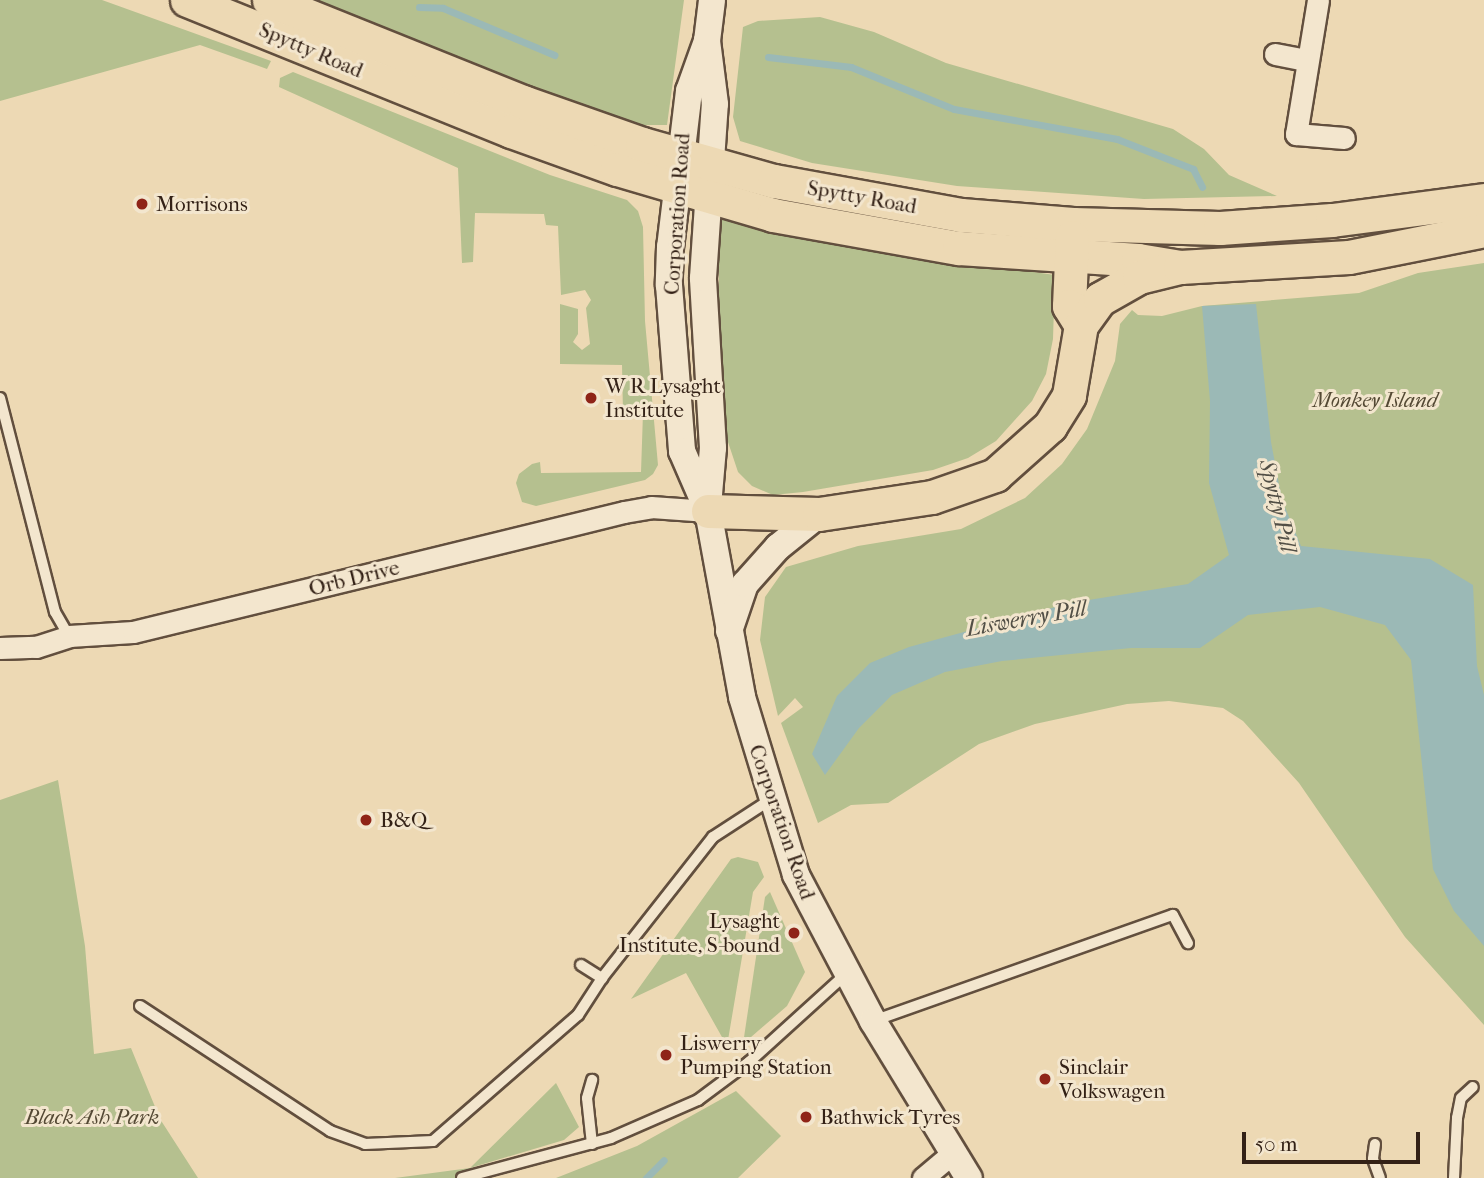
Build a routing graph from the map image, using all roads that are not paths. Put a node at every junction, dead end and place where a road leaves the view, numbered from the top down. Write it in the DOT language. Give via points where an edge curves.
graph roads {
  1 [pos="187,0"];
  2 [pos="269,0"];
  3 [pos="712,0"];
  4 [pos="1318,0"];
  5 [pos="1275,54"];
  6 [pos="1306,60"];
  7 [pos="1344,138"];
  8 [pos="694,158"];
  9 [pos="690,192"];
  10 [pos="1484,200"];
  11 [pos="1447,221"];
  12 [pos="1073,224"];
  13 [pos="1484,230"];
  14 [pos="1071,257"];
  15 [pos="1180,267"];
  16 [pos="1081,324"];
  17 [pos="0,398"];
  18 [pos="708,511"];
  19 [pos="819,514"];
  20 [pos="728,635"];
  21 [pos="69,636"];
  22 [pos="0,648"];
  23 [pos="773,809"];
  24 [pos="1188,943"];
  25 [pos="580,965"];
  26 [pos="846,974"];
  27 [pos="602,978"];
  28 [pos="140,1006"];
  29 [pos="873,1021"];
  30 [pos="592,1080"];
  31 [pos="1473,1087"];
  32 [pos="592,1144"];
  33 [pos="1376,1144"];
  34 [pos="950,1154"];
  35 [pos="462,1178"];
  36 [pos="923,1178"];
  37 [pos="969,1178"];
  38 [pos="1380,1178"];
  39 [pos="1454,1178"];
  1 -- 9 [label="main road, Spytty Road" via="512,131"];
  2 -- 8 [label="main road, Spytty Road" via="523,102"];
  3 -- 8 [label="street, Corporation Road" via="707,41 715,104"];
  4 -- 6 [label="street"];
  5 -- 6 [label="street"];
  6 -- 7 [label="street" via="1296,134"];
  8 -- 9 [label="street, Corporation Road"];
  8 -- 12 [label="main road, Spytty Road" via="842,195 961,215"];
  9 -- 14 [label="main road, Spytty Road" via="829,226 959,248"];
  9 -- 18 [label="street, Corporation Road" via="703,278 713,448"];
  10 -- 11 [label="main road, Spytty Road"];
  11 -- 12 [label="main road, Spytty Road" via="1220,228"];
  11 -- 13 [label="main road"];
  11 -- 15 [label="main road" via="1349,257"];
  12 -- 14 [label="main road"];
  14 -- 15 [label="main road, Spytty Road"];
  14 -- 16 [label="main road" via="1069,306"];
  15 -- 16 [label="main road" via="1139,277 1112,290"];
  16 -- 19 [label="main road" via="1069,395 1050,426 995,475 932,497"];
  17 -- 21 [label="lane" via="55,612"];
  18 -- 19 [label="main road"];
  18 -- 20 [label="street, Corporation Road"];
  18 -- 21 [label="street, Orb Drive" via="651,508 624,512 133,632"];
  19 -- 20 [label="street" via="778,547 745,584"];
  20 -- 23 [label="street, Corporation Road"];
  21 -- 22 [label="street, Orb Drive" via="36,647"];
  23 -- 26 [label="street, Corporation Road" via="790,857"];
  23 -- 27 [label="lane" via="713,837"];
  24 -- 29 [label="lane" via="1173,915"];
  25 -- 27 [label="lane"];
  26 -- 29 [label="street, Corporation Road"];
  26 -- 32 [label="lane" via="749,1062 698,1100"];
  27 -- 28 [label="lane" via="578,1015 454,1126 433,1140 403,1145 365,1144 330,1131"];
  29 -- 34 [label="street, Corporation Road"];
  30 -- 32 [label="lane" via="587,1098"];
  31 -- 39 [label="lane" via="1461,1098"];
  32 -- 35 [label="lane"];
  33 -- 38 [label="lane" via="1373,1159"];
  34 -- 36 [label="street"];
  34 -- 37 [label="street, Corporation Road"];
}
